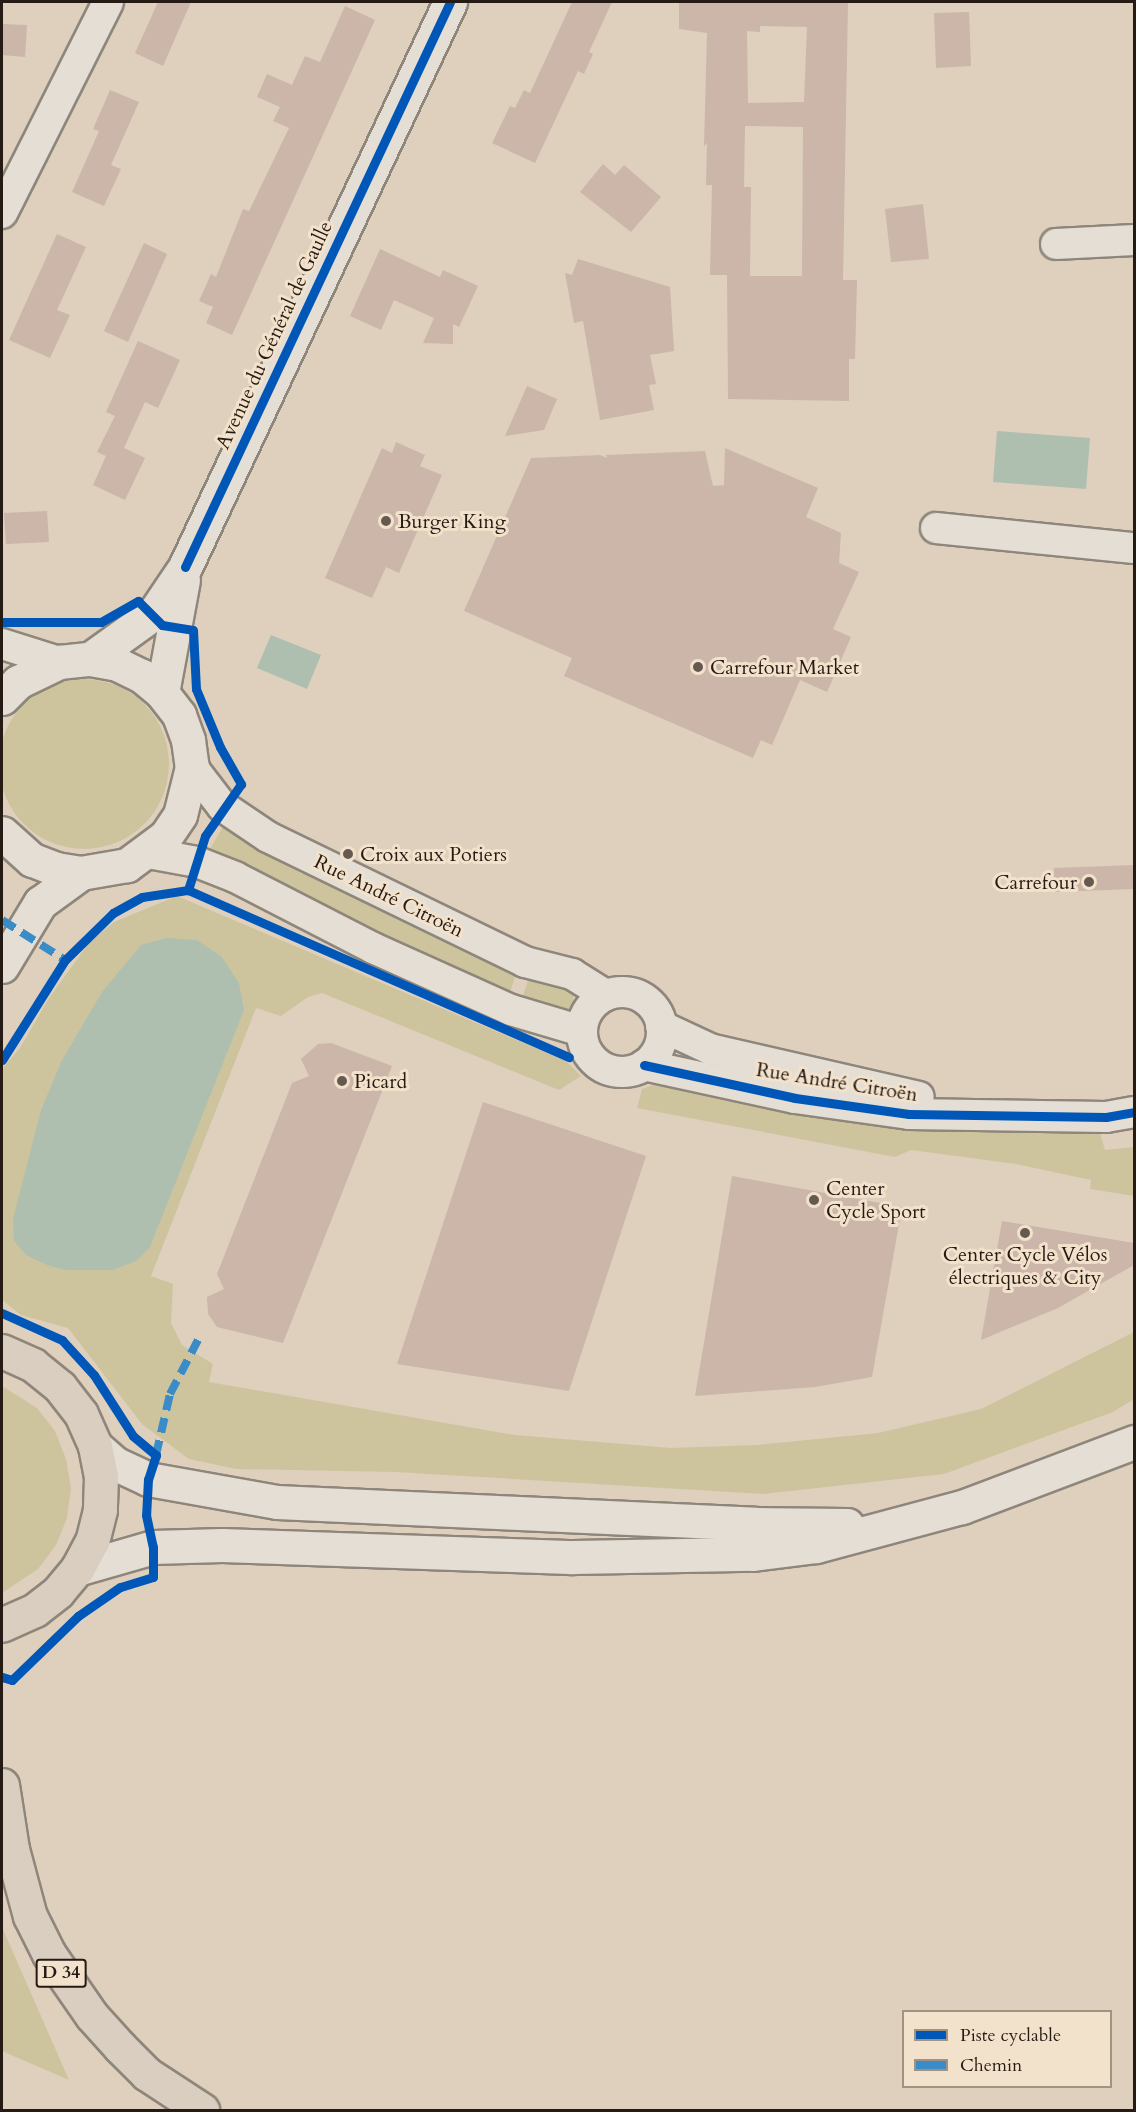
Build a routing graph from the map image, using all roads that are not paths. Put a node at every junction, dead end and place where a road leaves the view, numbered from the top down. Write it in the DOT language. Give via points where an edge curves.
graph roads {
  1 [pos="108,2"];
  2 [pos="450,2"];
  3 [pos="2,213"];
  4 [pos="1134,240"];
  5 [pos="1056,244"];
  6 [pos="936,528"];
  7 [pos="1134,548"];
  8 [pos="185,567"];
  9 [pos="2,644"];
  10 [pos="75,661"];
  11 [pos="162,693"];
  12 [pos="2,698"];
  13 [pos="192,767"];
  14 [pos="2,833"];
  15 [pos="148,853"];
  16 [pos="81,873"];
  17 [pos="2,966"];
  18 [pos="606,995"];
  19 [pos="661,1026"];
  20 [pos="582,1031"];
  21 [pos="644,1065"];
  22 [pos="1134,1112"];
  23 [pos="995,1114"];
  24 [pos="2,1351"];
  25 [pos="1134,1442"];
  26 [pos="95,1446"];
  27 [pos="884,1525"];
  28 [pos="77,1569"];
  29 [pos="4,1632"];
  30 [pos="2,1785"];
  31 [pos="202,2110"];
  1 -- 3 [label="street"];
  2 -- 8 [label="main road, Avenue du Général de Gaulle"];
  4 -- 5 [label="street"];
  6 -- 7 [label="street"];
  8 -- 10 [label="main road, Avenue du Général de Gaulle" via="154,613"];
  8 -- 11 [label="main road, Avenue du Général de Gaulle"];
  9 -- 10 [label="street"];
  10 -- 11 [label="main road" via="117,664"];
  10 -- 12 [label="main road, Avenue du Général de Gaulle" via="18,682"];
  11 -- 13 [label="main road" via="182,724"];
  13 -- 15 [label="main road" via="180,815"];
  13 -- 18 [label="street, Rue André Citroën" via="222,806 268,837 525,962 572,974"];
  14 -- 16 [label="main road" via="32,860"];
  15 -- 16 [label="main road" via="127,865"];
  15 -- 20 [label="street" via="196,862 235,877 394,958 511,1010"];
  16 -- 17 [label="main road" via="40,903"];
  18 -- 19 [label="street" via="628,992 640,996 657,1013"];
  18 -- 20 [label="street" via="588,1010"];
  19 -- 21 [label="street" via="658,1048"];
  19 -- 23 [label="street, Rue André Citroën" via="710,1049"];
  20 -- 21 [label="street" via="584,1045 600,1065 623,1072"];
  21 -- 23 [label="street, Rue André Citroën" via="795,1098 909,1114"];
  22 -- 23 [label="street, Rue André Citroën" via="1106,1116"];
  24 -- 26 [label="main road" via="33,1365 60,1387 81,1414"];
  25 -- 27 [label="main road" via="962,1507"];
  26 -- 27 [label="main road" via="116,1464 148,1479 277,1502 755,1524"];
  26 -- 28 [label="main road" via="101,1478 100,1510 92,1541"];
  27 -- 28 [label="main road" via="816,1546 753,1554 573,1557 222,1545 153,1547"];
  28 -- 29 [label="main road" via="43,1604"];
  30 -- 31 [label="main road, D 34" via="12,1849 30,1916 50,1954 92,2016 120,2047 147,2074"];
}
